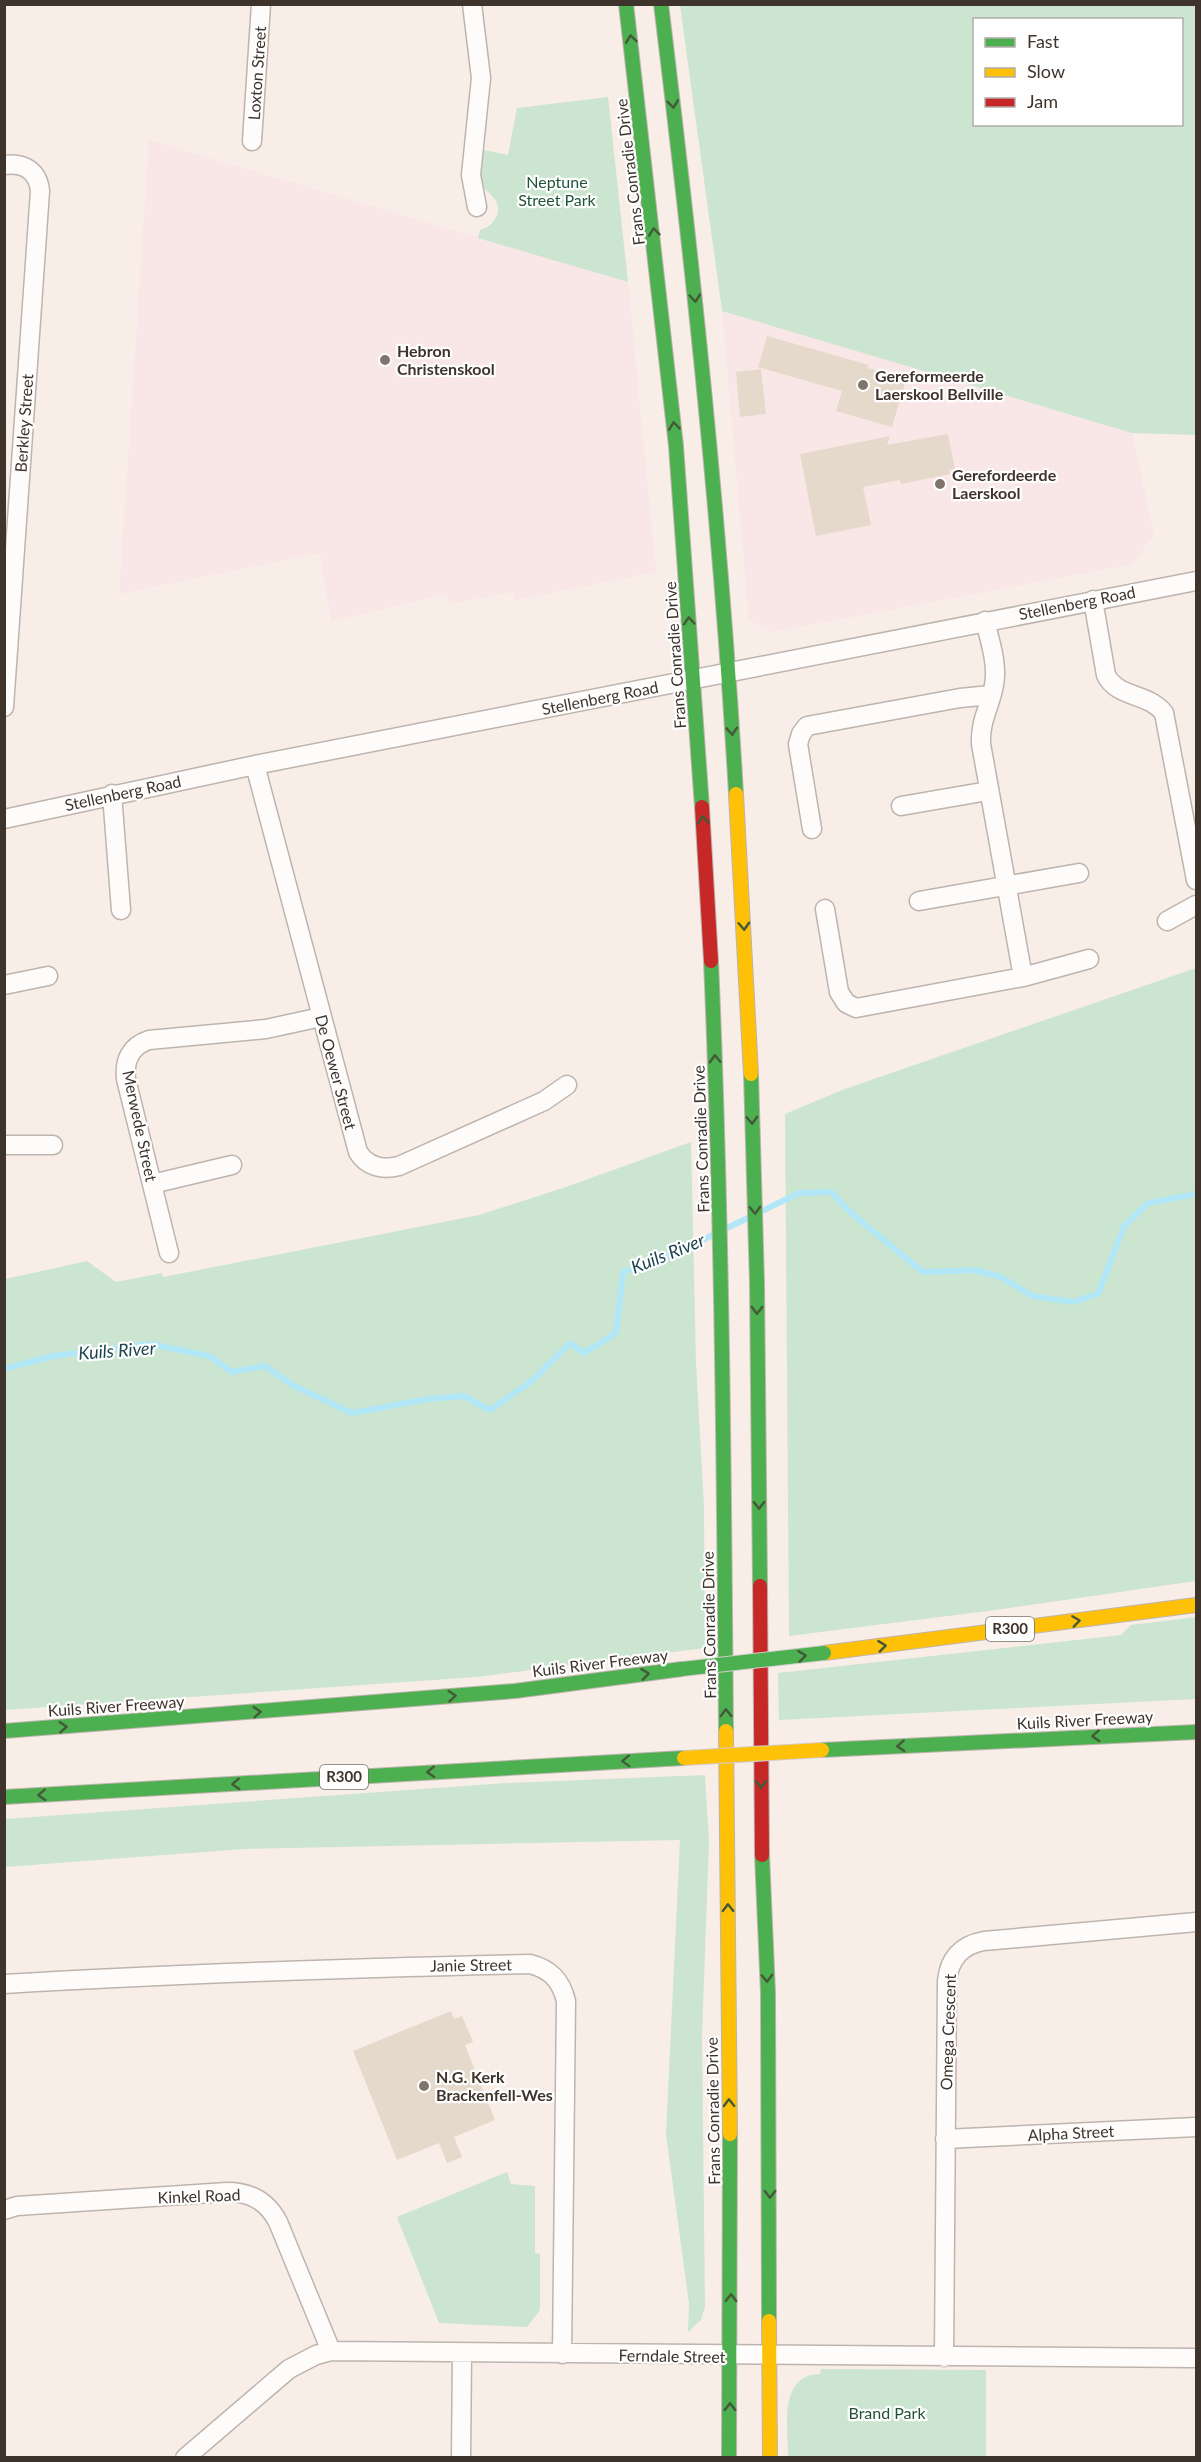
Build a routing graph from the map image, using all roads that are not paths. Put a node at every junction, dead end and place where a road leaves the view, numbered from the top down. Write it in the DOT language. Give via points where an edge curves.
graph roads {
  1 [pos="261,4"];
  2 [pos="472,4"];
  3 [pos="626,4"];
  4 [pos="661,4"];
  5 [pos="252,141"];
  6 [pos="4,165"];
  7 [pos="477,207"];
  8 [pos="10,532"];
  9 [pos="1197,581"];
  10 [pos="1093,600"];
  11 [pos="986,621"];
  12 [pos="729,672"];
  13 [pos="692,679"];
  14 [pos="991,695"];
  15 [pos="4,707"];
  16 [pos="255,765"];
  17 [pos="988,791"];
  18 [pos="112,794"];
  19 [pos="901,806"];
  20 [pos="4,819"];
  21 [pos="812,829"];
  22 [pos="1079,873"];
  23 [pos="1197,880"];
  24 [pos="1005,885"];
  25 [pos="919,901"];
  26 [pos="1197,905"];
  27 [pos="825,909"];
  28 [pos="121,910"];
  29 [pos="1167,921"];
  30 [pos="1089,959"];
  31 [pos="48,976"];
  32 [pos="1023,977"];
  33 [pos="4,985"];
  34 [pos="321,1017"];
  35 [pos="567,1085"];
  36 [pos="4,1144"];
  37 [pos="53,1145"];
  38 [pos="232,1165"];
  39 [pos="152,1184"];
  40 [pos="170,1253"];
  41 [pos="1197,1605"];
  42 [pos="4,1731"];
  43 [pos="1197,1732"];
  44 [pos="4,1797"];
  45 [pos="1197,1923"];
  46 [pos="4,1984"];
  47 [pos="1197,2127"];
  48 [pos="945,2139"];
  49 [pos="4,2210"];
  50 [pos="331,2351"];
  51 [pos="462,2352"];
  52 [pos="562,2354"];
  53 [pos="730,2356"];
  54 [pos="770,2356"];
  55 [pos="944,2357"];
  56 [pos="1197,2358"];
  57 [pos="185,2457"];
  58 [pos="461,2457"];
  59 [pos="729,2457"];
  60 [pos="770,2457"];
  1 -- 5 [label="street, Loxton Street"];
  2 -- 7 [label="street" via="481,78 471,175"];
  13 -- 3 [label="main road, Frans Conradie Drive, one-way" via="676,446"];
  4 -- 12 [label="main road, one-way" via="695,290"];
  6 -- 8 [label="street, Berkley Street" via="28,168 37,178 40,191"];
  8 -- 15 [label="street, Berkley Street"];
  9 -- 10 [label="street, Stellenberg Road"];
  10 -- 11 [label="street, Stellenberg Road"];
  10 -- 23 [label="street" via="1110,682 1164,712"];
  11 -- 12 [label="street, Stellenberg Road"];
  11 -- 14 [label="street" via="994,665"];
  12 -- 13 [label="street, Stellenberg Road"];
  12 -- 54 [label="main road, one-way" via="742,875 756,1251"];
  13 -- 16 [label="street, Stellenberg Road"];
  53 -- 13 [label="main road, Frans Conradie Drive, one-way" via="721,1262 706,867"];
  14 -- 17 [label="street" via="981,728"];
  14 -- 21 [label="street" via="807,726 798,744"];
  16 -- 18 [label="street, Stellenberg Road"];
  16 -- 34 [label="street, De Oewer Street"];
  17 -- 19 [label="street"];
  17 -- 24 [label="street"];
  18 -- 20 [label="street, Stellenberg Road"];
  18 -- 28 [label="street"];
  22 -- 24 [label="street"];
  24 -- 25 [label="street"];
  24 -- 32 [label="street"];
  26 -- 29 [label="street"];
  27 -- 32 [label="street" via="839,992 852,1007 864,1009"];
  30 -- 32 [label="street"];
  31 -- 33 [label="street"];
  34 -- 35 [label="street, De Oewer Street" via="358,1152 376,1167 399,1167 544,1101"];
  34 -- 39 [label="street, Merwede Street" via="266,1029 155,1039 134,1048 125,1065 126,1079"];
  36 -- 37 [label="street"];
  38 -- 39 [label="street"];
  39 -- 40 [label="street, Merwede Street"];
  42 -- 41 [label="main road, Kuils River Freeway / R300, one-way, bridge" via="516,1690"];
  43 -- 44 [label="main road, Kuils River Freeway / R300, one-way, bridge"];
  45 -- 48 [label="street, Omega Crescent" via="975,1942 959,1952 946,1981"];
  46 -- 52 [label="street, Janie Street" via="351,1968 530,1964 545,1969 557,1979 566,2001"];
  47 -- 48 [label="street, Alpha Street"];
  48 -- 55 [label="street, Omega Crescent"];
  49 -- 50 [label="street, Kinkel Road" via="169,2196 249,2194 267,2205 278,2222"];
  50 -- 51 [label="street, Ferndale Street"];
  50 -- 57 [label="street, Ferndale Street" via="289,2369"];
  51 -- 52 [label="street, Ferndale Street"];
  51 -- 58 [label="street"];
  52 -- 53 [label="street, Ferndale Street"];
  53 -- 54 [label="street, Ferndale Street"];
  59 -- 53 [label="main road, Frans Conradie Drive, one-way"];
  54 -- 55 [label="street, Ferndale Street"];
  54 -- 60 [label="main road"];
  55 -- 56 [label="street, Ferndale Street"];
}
